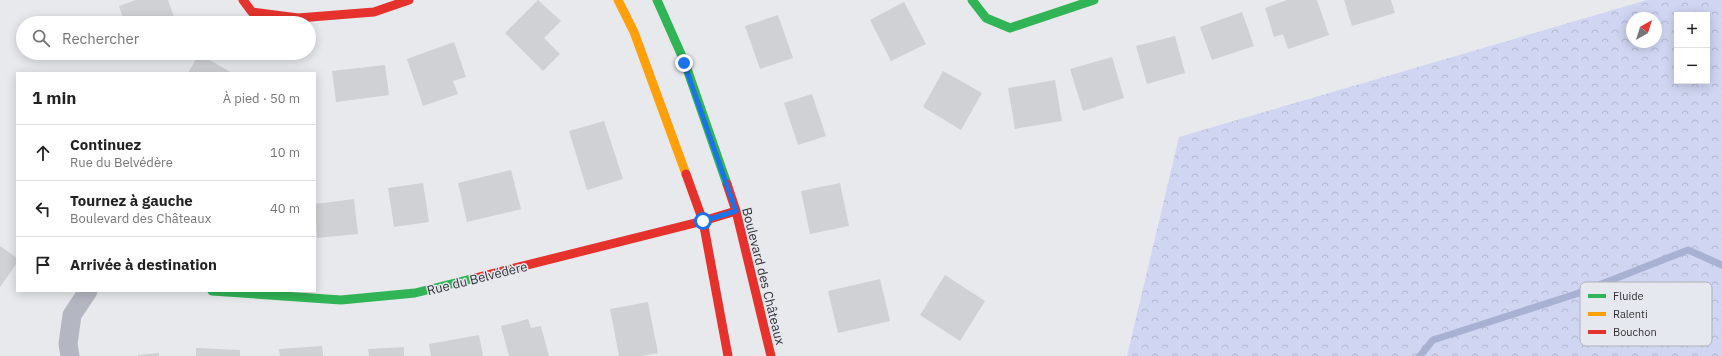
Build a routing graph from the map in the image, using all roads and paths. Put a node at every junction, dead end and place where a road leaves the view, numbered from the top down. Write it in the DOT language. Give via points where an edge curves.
graph roads {
  1 [pos="243,0"];
  2 [pos="409,0"];
  3 [pos="618,0"];
  4 [pos="657,0"];
  5 [pos="972,0"];
  6 [pos="1094,0"];
  7 [pos="283,16"];
  8 [pos="316,17"];
  9 [pos="736,211"];
  10 [pos="703,221"];
  11 [pos="87,292"];
  12 [pos="226,292"];
  13 [pos="70,356"];
  14 [pos="728,356"];
  15 [pos="771,356"];
  1 -- 7 [label="street" via="252,12"];
  2 -- 8 [label="street" via="374,12"];
  3 -- 10 [label="street" via="634,32"];
  4 -- 9 [label="street, Boulevard des Châteaux" via="684,63"];
  5 -- 6 [label="street" via="986,18 1010,28"];
  9 -- 10 [label="street, Rue du Belvédère"];
  9 -- 15 [label="street, Boulevard des Châteaux"];
  10 -- 12 [label="street, Rue du Belvédère" via="415,294 341,300"];
  10 -- 14 [label="street"];
  11 -- 13 [label="street" via="72,315 68,344"];
}
